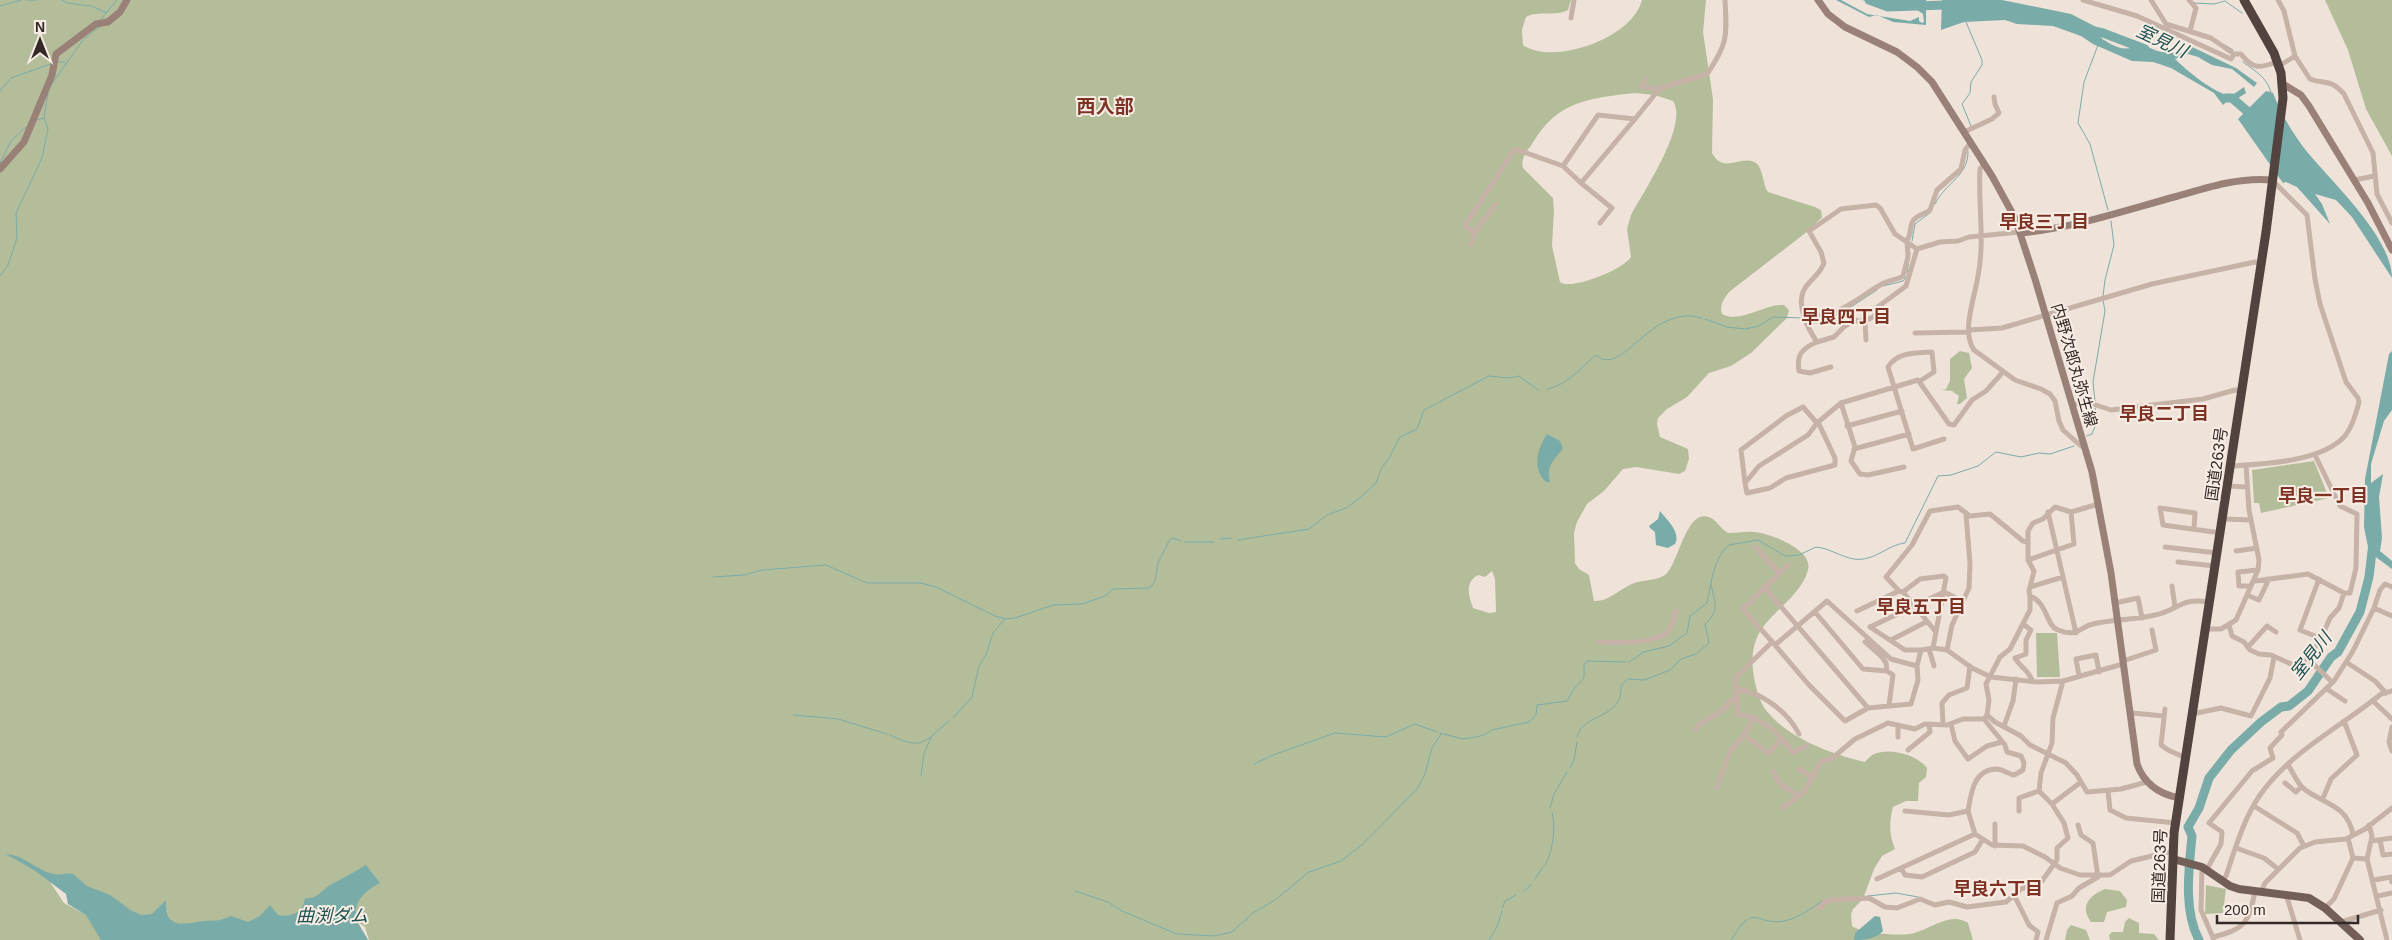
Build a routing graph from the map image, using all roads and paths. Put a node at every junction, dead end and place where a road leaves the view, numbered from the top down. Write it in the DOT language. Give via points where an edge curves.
graph roads {
  1 [pos="127,0"];
  2 [pos="1574,0"];
  3 [pos="1725,0"];
  4 [pos="1818,0"];
  5 [pos="2083,0"];
  6 [pos="2151,0"];
  7 [pos="2189,0"];
  8 [pos="2244,0"];
  9 [pos="2278,0"];
  10 [pos="1572,18"];
  11 [pos="2190,31"];
  12 [pos="2234,54"];
  13 [pos="2295,56"];
  14 [pos="2278,64"];
  15 [pos="1646,78"];
  16 [pos="2282,84"];
  17 [pos="1659,90"];
  18 [pos="1994,96"];
  19 [pos="1635,119"];
  20 [pos="1966,130"];
  21 [pos="1971,142"];
  22 [pos="1984,164"];
  23 [pos="1563,166"];
  24 [pos="0,169"];
  25 [pos="2374,176"];
  26 [pos="2272,177"];
  27 [pos="2354,180"];
  28 [pos="1581,183"];
  29 [pos="1496,204"];
  30 [pos="1600,223"];
  31 [pos="2392,223"];
  32 [pos="1474,233"];
  33 [pos="2021,233"];
  34 [pos="1981,235"];
  35 [pos="1907,240"];
  36 [pos="1471,244"];
  37 [pos="1917,249"];
  38 [pos="2392,250"];
  39 [pos="2261,263"];
  40 [pos="2046,316"];
  41 [pos="1806,318"];
  42 [pos="1856,320"];
  43 [pos="1866,321"];
  44 [pos="1969,331"];
  45 [pos="1915,333"];
  46 [pos="1866,340"];
  47 [pos="1817,342"];
  48 [pos="1832,367"];
  49 [pos="2003,372"];
  50 [pos="1920,381"];
  51 [pos="1894,387"];
  52 [pos="2242,391"];
  53 [pos="1840,403"];
  54 [pos="2073,404"];
  55 [pos="1902,411"];
  56 [pos="1817,423"];
  57 [pos="1847,426"];
  58 [pos="1909,434"];
  59 [pos="1944,439"];
  60 [pos="2085,446"];
  61 [pos="1854,449"];
  62 [pos="2315,455"];
  63 [pos="2246,465"];
  64 [pos="2231,466"];
  65 [pos="1904,467"];
  66 [pos="1745,483"];
  67 [pos="2228,486"];
  68 [pos="2248,488"];
  69 [pos="2098,504"];
  70 [pos="2048,512"];
  71 [pos="2071,512"];
  72 [pos="1966,514"];
  73 [pos="2223,519"];
  74 [pos="2251,520"];
  75 [pos="2194,529"];
  76 [pos="2220,533"];
  77 [pos="2028,542"];
  78 [pos="1755,547"];
  79 [pos="2165,547"];
  80 [pos="2178,548"];
  81 [pos="2256,548"];
  82 [pos="2057,550"];
  83 [pos="2236,551"];
  84 [pos="2217,554"];
  85 [pos="2028,560"];
  86 [pos="1788,565"];
  87 [pos="2215,566"];
  88 [pos="2258,570"];
  89 [pos="1779,573"];
  90 [pos="2063,577"];
  91 [pos="2267,579"];
  92 [pos="2319,579"];
  93 [pos="2255,581"];
  94 [pos="2172,586"];
  95 [pos="2250,586"];
  96 [pos="1764,587"];
  97 [pos="2030,587"];
  98 [pos="2392,587"];
  99 [pos="1901,591"];
  100 [pos="1944,592"];
  101 [pos="2344,593"];
  102 [pos="2247,595"];
  103 [pos="2030,596"];
  104 [pos="1962,601"];
  105 [pos="2209,602"];
  106 [pos="2115,603"];
  107 [pos="2175,607"];
  108 [pos="1914,608"];
  109 [pos="2374,608"];
  110 [pos="1857,611"];
  111 [pos="1676,612"];
  112 [pos="1815,612"];
  113 [pos="2392,616"];
  114 [pos="2142,618"];
  115 [pos="2117,620"];
  116 [pos="1926,622"];
  117 [pos="2023,624"];
  118 [pos="2229,625"];
  119 [pos="1798,626"];
  120 [pos="2206,629"];
  121 [pos="2152,630"];
  122 [pos="1936,632"];
  123 [pos="2276,632"];
  124 [pos="2076,633"];
  125 [pos="2320,638"];
  126 [pos="1891,640"];
  127 [pos="1599,642"];
  128 [pos="1865,642"];
  129 [pos="1774,644"];
  130 [pos="2248,647"];
  131 [pos="1931,649"];
  132 [pos="1921,650"];
  133 [pos="1947,650"];
  134 [pos="2274,657"];
  135 [pos="2307,658"];
  136 [pos="2346,662"];
  137 [pos="2123,663"];
  138 [pos="1917,666"];
  139 [pos="1934,666"];
  140 [pos="1970,666"];
  141 [pos="1888,671"];
  142 [pos="2099,672"];
  143 [pos="2079,676"];
  144 [pos="1991,677"];
  145 [pos="2016,679"];
  146 [pos="2063,680"];
  147 [pos="2032,681"];
  148 [pos="2331,681"];
  149 [pos="1736,689"];
  150 [pos="2327,689"];
  151 [pos="2389,692"];
  152 [pos="1736,696"];
  153 [pos="2346,701"];
  154 [pos="2373,701"];
  155 [pos="1889,705"];
  156 [pos="1868,708"];
  157 [pos="2165,708"];
  158 [pos="2132,713"];
  159 [pos="2192,714"];
  160 [pos="2164,716"];
  161 [pos="1985,717"];
  162 [pos="1754,718"];
  163 [pos="2392,719"];
  164 [pos="2344,721"];
  165 [pos="1929,724"];
  166 [pos="1951,724"];
  167 [pos="1898,725"];
  168 [pos="1943,726"];
  169 [pos="2004,726"];
  170 [pos="2392,727"];
  171 [pos="1696,730"];
  172 [pos="1799,734"];
  173 [pos="1744,735"];
  174 [pos="1898,737"];
  175 [pos="1782,739"];
  176 [pos="2002,742"];
  177 [pos="1806,746"];
  178 [pos="1908,750"];
  179 [pos="2392,751"];
  180 [pos="2048,755"];
  181 [pos="2186,758"];
  182 [pos="2288,765"];
  183 [pos="1799,769"];
  184 [pos="1773,771"];
  185 [pos="1812,777"];
  186 [pos="2081,782"];
  187 [pos="2147,782"];
  188 [pos="2285,782"];
  189 [pos="2301,787"];
  190 [pos="1717,788"];
  191 [pos="2039,791"];
  192 [pos="2108,791"];
  193 [pos="1800,796"];
  194 [pos="2179,798"];
  195 [pos="2323,798"];
  196 [pos="2052,804"];
  197 [pos="2254,806"];
  198 [pos="1782,808"];
  199 [pos="2392,808"];
  200 [pos="1905,811"];
  201 [pos="1968,811"];
  202 [pos="2019,811"];
  203 [pos="2176,823"];
  204 [pos="1995,824"];
  205 [pos="2078,825"];
  206 [pos="2369,825"];
  207 [pos="1975,834"];
  208 [pos="2350,837"];
  209 [pos="2392,838"];
  210 [pos="1983,839"];
  211 [pos="2380,840"];
  212 [pos="2371,841"];
  213 [pos="1996,846"];
  214 [pos="2304,846"];
  215 [pos="2236,848"];
  216 [pos="2392,854"];
  217 [pos="2173,855"];
  218 [pos="2353,858"];
  219 [pos="2367,859"];
  220 [pos="2054,864"];
  221 [pos="1901,868"];
  222 [pos="2205,868"];
  223 [pos="2278,869"];
  224 [pos="2098,876"];
  225 [pos="1877,879"];
  226 [pos="2222,880"];
  227 [pos="2374,880"];
  228 [pos="2392,882"];
  229 [pos="2258,892"];
  230 [pos="2392,893"];
  231 [pos="2286,894"];
  232 [pos="2014,895"];
  233 [pos="2378,896"];
  234 [pos="1819,908"];
  235 [pos="2325,908"];
  236 [pos="2381,910"];
  237 [pos="2341,922"];
  238 [pos="2214,939"];
  239 [pos="2036,940"];
  240 [pos="2046,940"];
  241 [pos="2170,940"];
  242 [pos="2300,940"];
  243 [pos="2360,940"];
  244 [pos="2387,940"];
  1 -- 24 [label="main road" via="120,12 108,22 96,24 56,54 52,75 24,142"];
  2 -- 10 [label="street"];
  3 -- 17 [label="street" via="1723,50 1707,74"];
  4 -- 20 [label="main road, 内野次郎丸弥生線" via="1828,14 1845,27 1897,52 1917,67 1932,82"];
  5 -- 12 [label="street" via="2136,16 2230,59"];
  6 -- 11 [label="street" via="2166,24"];
  7 -- 11 [label="street" via="2196,8"];
  8 -- 14 [label="highway, 国道263号"];
  9 -- 13 [label="street"];
  11 -- 12 [label="street" via="2211,38"];
  12 -- 14 [label="street" via="2241,54 2254,67"];
  13 -- 14 [label="street"];
  13 -- 25 [label="street" via="2310,79 2328,81 2344,94 2373,153"];
  14 -- 16 [label="highway, 国道263号"];
  15 -- 17 [label="street" via="1642,87"];
  16 -- 26 [label="highway, 国道263号"];
  16 -- 27 [label="main road" via="2301,95 2310,106"];
  17 -- 19 [label="street"];
  18 -- 20 [label="street" via="1999,112 1992,119"];
  19 -- 23 [label="street" via="1598,115"];
  19 -- 28 [label="street"];
  20 -- 21 [label="main road, 内野次郎丸弥生線"];
  21 -- 22 [label="main road, 内野次郎丸弥生線"];
  21 -- 35 [label="street" via="1965,150 1961,169 1937,190 1930,210 1914,218"];
  22 -- 33 [label="main road, 内野次郎丸弥生線"];
  22 -- 34 [label="street" via="1980,169 1979,183"];
  23 -- 28 [label="street"];
  23 -- 32 [label="street" via="1515,149 1466,224"];
  25 -- 27 [label="street"];
  25 -- 31 [label="street" via="2377,194"];
  26 -- 33 [label="main road" via="2205,188 2063,228"];
  26 -- 39 [label="highway, 国道263号"];
  26 -- 62 [label="street" via="2307,215 2320,304 2346,382 2359,402 2345,436 2331,448"];
  27 -- 38 [label="main road"];
  28 -- 30 [label="street" via="1612,208"];
  29 -- 32 [label="street"];
  32 -- 36 [label="street"];
  33 -- 34 [label="street"];
  33 -- 40 [label="main road, 内野次郎丸弥生線"];
  34 -- 37 [label="street"];
  34 -- 44 [label="street" via="1979,274"];
  35 -- 37 [label="street"];
  35 -- 41 [label="street" via="1908,257 1903,276 1881,284 1845,309"];
  35 -- 41 [label="street" via="1895,234 1876,205 1841,209 1824,220 1809,232 1824,263 1802,295 1801,309"];
  37 -- 43 [label="street" via="1906,286 1875,309 1875,316"];
  39 -- 40 [label="street" via="2152,284"];
  39 -- 52 [label="highway, 国道263号"];
  40 -- 44 [label="street" via="2002,328"];
  40 -- 54 [label="main road, 内野次郎丸弥生線"];
  41 -- 42 [label="street"];
  41 -- 47 [label="street"];
  42 -- 43 [label="street"];
  42 -- 47 [label="street" via="1834,337"];
  43 -- 46 [label="street"];
  44 -- 45 [label="street"];
  44 -- 49 [label="street" via="1974,350"];
  47 -- 48 [label="street" via="1800,352 1798,370 1810,374"];
  49 -- 50 [label="street" via="1986,391 1972,400 1954,425 1949,424"];
  49 -- 60 [label="street" via="2050,394 2063,430"];
  50 -- 51 [label="street"];
  50 -- 51 [label="street" via="1934,372 1932,352 1901,356 1892,361 1888,367"];
  51 -- 53 [label="street"];
  51 -- 55 [label="street"];
  52 -- 54 [label="street" via="2111,410 2093,404"];
  52 -- 64 [label="highway, 国道263号"];
  53 -- 56 [label="street"];
  53 -- 57 [label="street"];
  54 -- 60 [label="main road, 内野次郎丸弥生線"];
  55 -- 57 [label="street"];
  55 -- 58 [label="street"];
  56 -- 66 [label="street" via="1808,435 1759,466"];
  56 -- 66 [label="street" via="1803,407 1744,446 1740,454"];
  56 -- 66 [label="street" via="1835,458 1835,465 1747,493"];
  57 -- 61 [label="street"];
  58 -- 59 [label="street" via="1913,449"];
  58 -- 61 [label="street"];
  60 -- 69 [label="main road, 内野次郎丸弥生線"];
  61 -- 65 [label="street" via="1851,461 1860,474"];
  62 -- 63 [label="street"];
  62 -- 101 [label="street" via="2340,506 2357,514 2354,580 2350,593"];
  63 -- 64 [label="street"];
  63 -- 68 [label="street"];
  64 -- 67 [label="highway, 国道263号"];
  67 -- 68 [label="street"];
  67 -- 73 [label="highway, 国道263号"];
  68 -- 74 [label="street"];
  69 -- 71 [label="street"];
  69 -- 106 [label="main road, 内野次郎丸弥生線"];
  70 -- 71 [label="street" via="2055,507"];
  70 -- 77 [label="street" via="2043,519 2033,523 2028,531"];
  70 -- 82 [label="street"];
  71 -- 82 [label="street" via="2074,544"];
  72 -- 77 [label="street" via="1990,514 2023,542"];
  72 -- 99 [label="street" via="1958,507 1930,511 1912,545 1886,576"];
  72 -- 104 [label="street" via="1969,588"];
  73 -- 74 [label="street"];
  73 -- 76 [label="highway, 国道263号"];
  74 -- 81 [label="street"];
  75 -- 75 [label="street" via="2163,526 2160,508 2195,513"];
  75 -- 76 [label="street"];
  76 -- 84 [label="highway, 国道263号"];
  77 -- 85 [label="street"];
  78 -- 89 [label="street"];
  79 -- 80 [label="street"];
  80 -- 84 [label="street"];
  80 -- 87 [label="street" via="2178,563"];
  81 -- 83 [label="street"];
  81 -- 88 [label="street"];
  82 -- 85 [label="street"];
  82 -- 90 [label="street"];
  84 -- 87 [label="highway, 国道263号"];
  85 -- 97 [label="street" via="2034,572"];
  86 -- 89 [label="street"];
  87 -- 105 [label="highway, 国道263号"];
  88 -- 93 [label="street"];
  88 -- 95 [label="street" via="2238,572 2239,586"];
  89 -- 96 [label="street"];
  90 -- 97 [label="street"];
  90 -- 124 [label="street"];
  91 -- 92 [label="street" via="2308,574"];
  91 -- 93 [label="street"];
  91 -- 102 [label="street" via="2260,600"];
  92 -- 101 [label="street"];
  92 -- 125 [label="street" via="2300,630"];
  93 -- 95 [label="street"];
  94 -- 107 [label="street"];
  95 -- 102 [label="street"];
  96 -- 119 [label="street"];
  96 -- 129 [label="street" via="1743,609"];
  97 -- 103 [label="street"];
  98 -- 109 [label="street" via="2385,584"];
  99 -- 100 [label="street" via="1920,580 1944,576"];
  99 -- 108 [label="street"];
  99 -- 110 [label="street"];
  100 -- 104 [label="street"];
  100 -- 108 [label="street"];
  100 -- 122 [label="street"];
  101 -- 125 [label="street" via="2339,608"];
  102 -- 118 [label="street" via="2236,620"];
  103 -- 117 [label="street" via="2030,610"];
  103 -- 124 [label="street" via="2042,602 2056,630"];
  104 -- 133 [label="street" via="1952,625"];
  105 -- 107 [label="street" via="2188,600"];
  105 -- 120 [label="highway, 国道263号"];
  106 -- 114 [label="street" via="2138,598"];
  106 -- 115 [label="main road, 内野次郎丸弥生線"];
  107 -- 114 [label="street"];
  108 -- 116 [label="street"];
  108 -- 126 [label="street" via="1870,627"];
  109 -- 113 [label="street"];
  109 -- 136 [label="street"];
  111 -- 127 [label="street" via="1668,632 1663,635 1631,643"];
  112 -- 119 [label="street"];
  112 -- 138 [label="street" via="1827,601 1891,659"];
  112 -- 141 [label="street" via="1863,669"];
  114 -- 115 [label="street"];
  115 -- 124 [label="street" via="2091,624"];
  115 -- 137 [label="main road, 内野次郎丸弥生線"];
  116 -- 122 [label="street"];
  116 -- 126 [label="street"];
  117 -- 144 [label="street" via="2010,649 2000,657"];
  117 -- 147 [label="street" via="2031,630 2026,640 2026,654 2015,658"];
  118 -- 120 [label="street" via="2221,629"];
  118 -- 130 [label="street" via="2232,636"];
  119 -- 129 [label="street"];
  119 -- 156 [label="street"];
  120 -- 159 [label="highway, 国道263号"];
  121 -- 137 [label="street" via="2156,650"];
  122 -- 131 [label="street"];
  123 -- 130 [label="street" via="2267,626"];
  125 -- 135 [label="street"];
  126 -- 132 [label="street" via="1905,650"];
  128 -- 141 [label="street" via="1882,657"];
  129 -- 149 [label="street" via="1735,678"];
  129 -- 156 [label="street" via="1809,686 1845,720"];
  130 -- 134 [label="street" via="2259,654"];
  131 -- 132 [label="street"];
  131 -- 133 [label="street"];
  131 -- 139 [label="street"];
  132 -- 138 [label="street"];
  133 -- 140 [label="street"];
  134 -- 135 [label="street" via="2300,668"];
  134 -- 159 [label="street" via="2270,678 2251,716 2221,708"];
  135 -- 148 [label="street"];
  136 -- 150 [label="street"];
  136 -- 151 [label="street"];
  137 -- 142 [label="street"];
  137 -- 158 [label="main road, 内野次郎丸弥生線"];
  138 -- 155 [label="street" via="1914,700 1906,705"];
  140 -- 144 [label="street"];
  140 -- 168 [label="street" via="1968,687 1949,695 1942,703"];
  141 -- 155 [label="street" via="1893,675"];
  142 -- 143 [label="street"];
  142 -- 143 [label="street" via="2096,655 2076,659"];
  143 -- 146 [label="street"];
  144 -- 145 [label="street"];
  144 -- 161 [label="street" via="1986,684 1989,700"];
  145 -- 147 [label="street"];
  145 -- 169 [label="street" via="2013,701"];
  146 -- 147 [label="street"];
  146 -- 180 [label="street"];
  149 -- 152 [label="street"];
  149 -- 172 [label="street" via="1751,693 1785,713"];
  150 -- 153 [label="street"];
  150 -- 222 [label="street" via="2281,732 2282,735 2270,748 2273,758 2252,771 2209,823 2222,832 2221,844"];
  151 -- 154 [label="street"];
  152 -- 162 [label="street" via="1738,714"];
  152 -- 171 [label="street" via="1720,712 1698,725"];
  154 -- 163 [label="street"];
  154 -- 164 [label="street"];
  155 -- 156 [label="street"];
  157 -- 160 [label="street"];
  158 -- 160 [label="street"];
  158 -- 187 [label="main road, 内野次郎丸弥生線" via="2137,764"];
  159 -- 181 [label="highway, 国道263号"];
  160 -- 181 [label="street" via="2161,744"];
  161 -- 166 [label="street"];
  161 -- 169 [label="street"];
  161 -- 176 [label="street"];
  162 -- 173 [label="street"];
  162 -- 175 [label="street"];
  164 -- 182 [label="street"];
  164 -- 195 [label="street" via="2357,755 2331,779"];
  165 -- 167 [label="street" via="1915,729"];
  165 -- 168 [label="street"];
  165 -- 178 [label="street" via="1930,732"];
  166 -- 168 [label="street"];
  166 -- 176 [label="street" via="1955,742 1968,758 1987,746"];
  167 -- 174 [label="street"];
  167 -- 185 [label="street" via="1888,723 1855,738 1830,760 1822,761"];
  169 -- 180 [label="street"];
  170 -- 179 [label="street" via="2389,742"];
  173 -- 175 [label="street" via="1769,753"];
  173 -- 190 [label="street" via="1730,751"];
  175 -- 177 [label="street" via="1793,753"];
  176 -- 201 [label="street" via="2007,752 2023,757 2023,770 2014,776 1996,769 1984,772 1972,786"];
  180 -- 186 [label="street" via="2066,763"];
  180 -- 191 [label="street"];
  181 -- 194 [label="highway, 国道263号"];
  182 -- 189 [label="street"];
  182 -- 197 [label="street" via="2268,784"];
  183 -- 185 [label="street"];
  184 -- 193 [label="street" via="1780,784"];
  185 -- 193 [label="street" via="1810,785"];
  186 -- 192 [label="street" via="2088,792"];
  186 -- 196 [label="street"];
  187 -- 192 [label="street"];
  187 -- 194 [label="main road" via="2162,793"];
  188 -- 189 [label="street" via="2296,792"];
  189 -- 195 [label="street"];
  191 -- 196 [label="street"];
  191 -- 202 [label="street" via="2019,798"];
  192 -- 203 [label="street" via="2110,810 2126,818"];
  193 -- 198 [label="street"];
  194 -- 203 [label="highway, 国道263号"];
  195 -- 208 [label="street" via="2337,808 2351,827"];
  196 -- 220 [label="street" via="2068,834 2057,848"];
  197 -- 214 [label="street" via="2297,833"];
  197 -- 215 [label="street"];
  199 -- 206 [label="street"];
  200 -- 201 [label="street" via="1949,815"];
  201 -- 207 [label="street"];
  203 -- 217 [label="highway, 国道263号"];
  204 -- 213 [label="street"];
  205 -- 224 [label="street" via="2081,834 2093,843"];
  206 -- 208 [label="street"];
  206 -- 212 [label="street"];
  207 -- 210 [label="street"];
  207 -- 221 [label="street"];
  208 -- 214 [label="street"];
  208 -- 218 [label="street"];
  209 -- 211 [label="street"];
  210 -- 213 [label="street"];
  210 -- 221 [label="street" via="1975,852 1922,877 1905,875"];
  211 -- 212 [label="street"];
  211 -- 216 [label="street" via="2383,855"];
  212 -- 219 [label="street"];
  213 -- 220 [label="street" via="2023,846"];
  214 -- 223 [label="street"];
  215 -- 223 [label="street" via="2264,858"];
  215 -- 226 [label="street"];
  217 -- 222 [label="main road"];
  217 -- 224 [label="street" via="2131,860 2114,874"];
  217 -- 241 [label="highway, 国道263号"];
  218 -- 219 [label="street"];
  218 -- 235 [label="street" via="2334,899"];
  219 -- 227 [label="street"];
  220 -- 224 [label="street" via="2065,871"];
  220 -- 232 [label="street" via="2040,883 2021,888"];
  221 -- 225 [label="street"];
  222 -- 226 [label="main road"];
  222 -- 238 [label="street" via="2201,910"];
  223 -- 229 [label="street"];
  224 -- 240 [label="street" via="2057,903"];
  226 -- 229 [label="main road" via="2239,889"];
  227 -- 228 [label="street" via="2391,876"];
  227 -- 233 [label="street"];
  229 -- 231 [label="main road"];
  229 -- 238 [label="street" via="2244,926"];
  230 -- 233 [label="street"];
  231 -- 235 [label="main road" via="2309,898"];
  231 -- 242 [label="street"];
  232 -- 234 [label="street" via="2006,902 1967,907 1949,902 1935,905 1920,899 1903,907 1890,908 1869,898 1832,900"];
  232 -- 239 [label="street" via="2029,925 2038,932"];
  233 -- 236 [label="street"];
  235 -- 237 [label="main road"];
  236 -- 237 [label="street"];
  236 -- 244 [label="street"];
  237 -- 243 [label="main road"];
}
